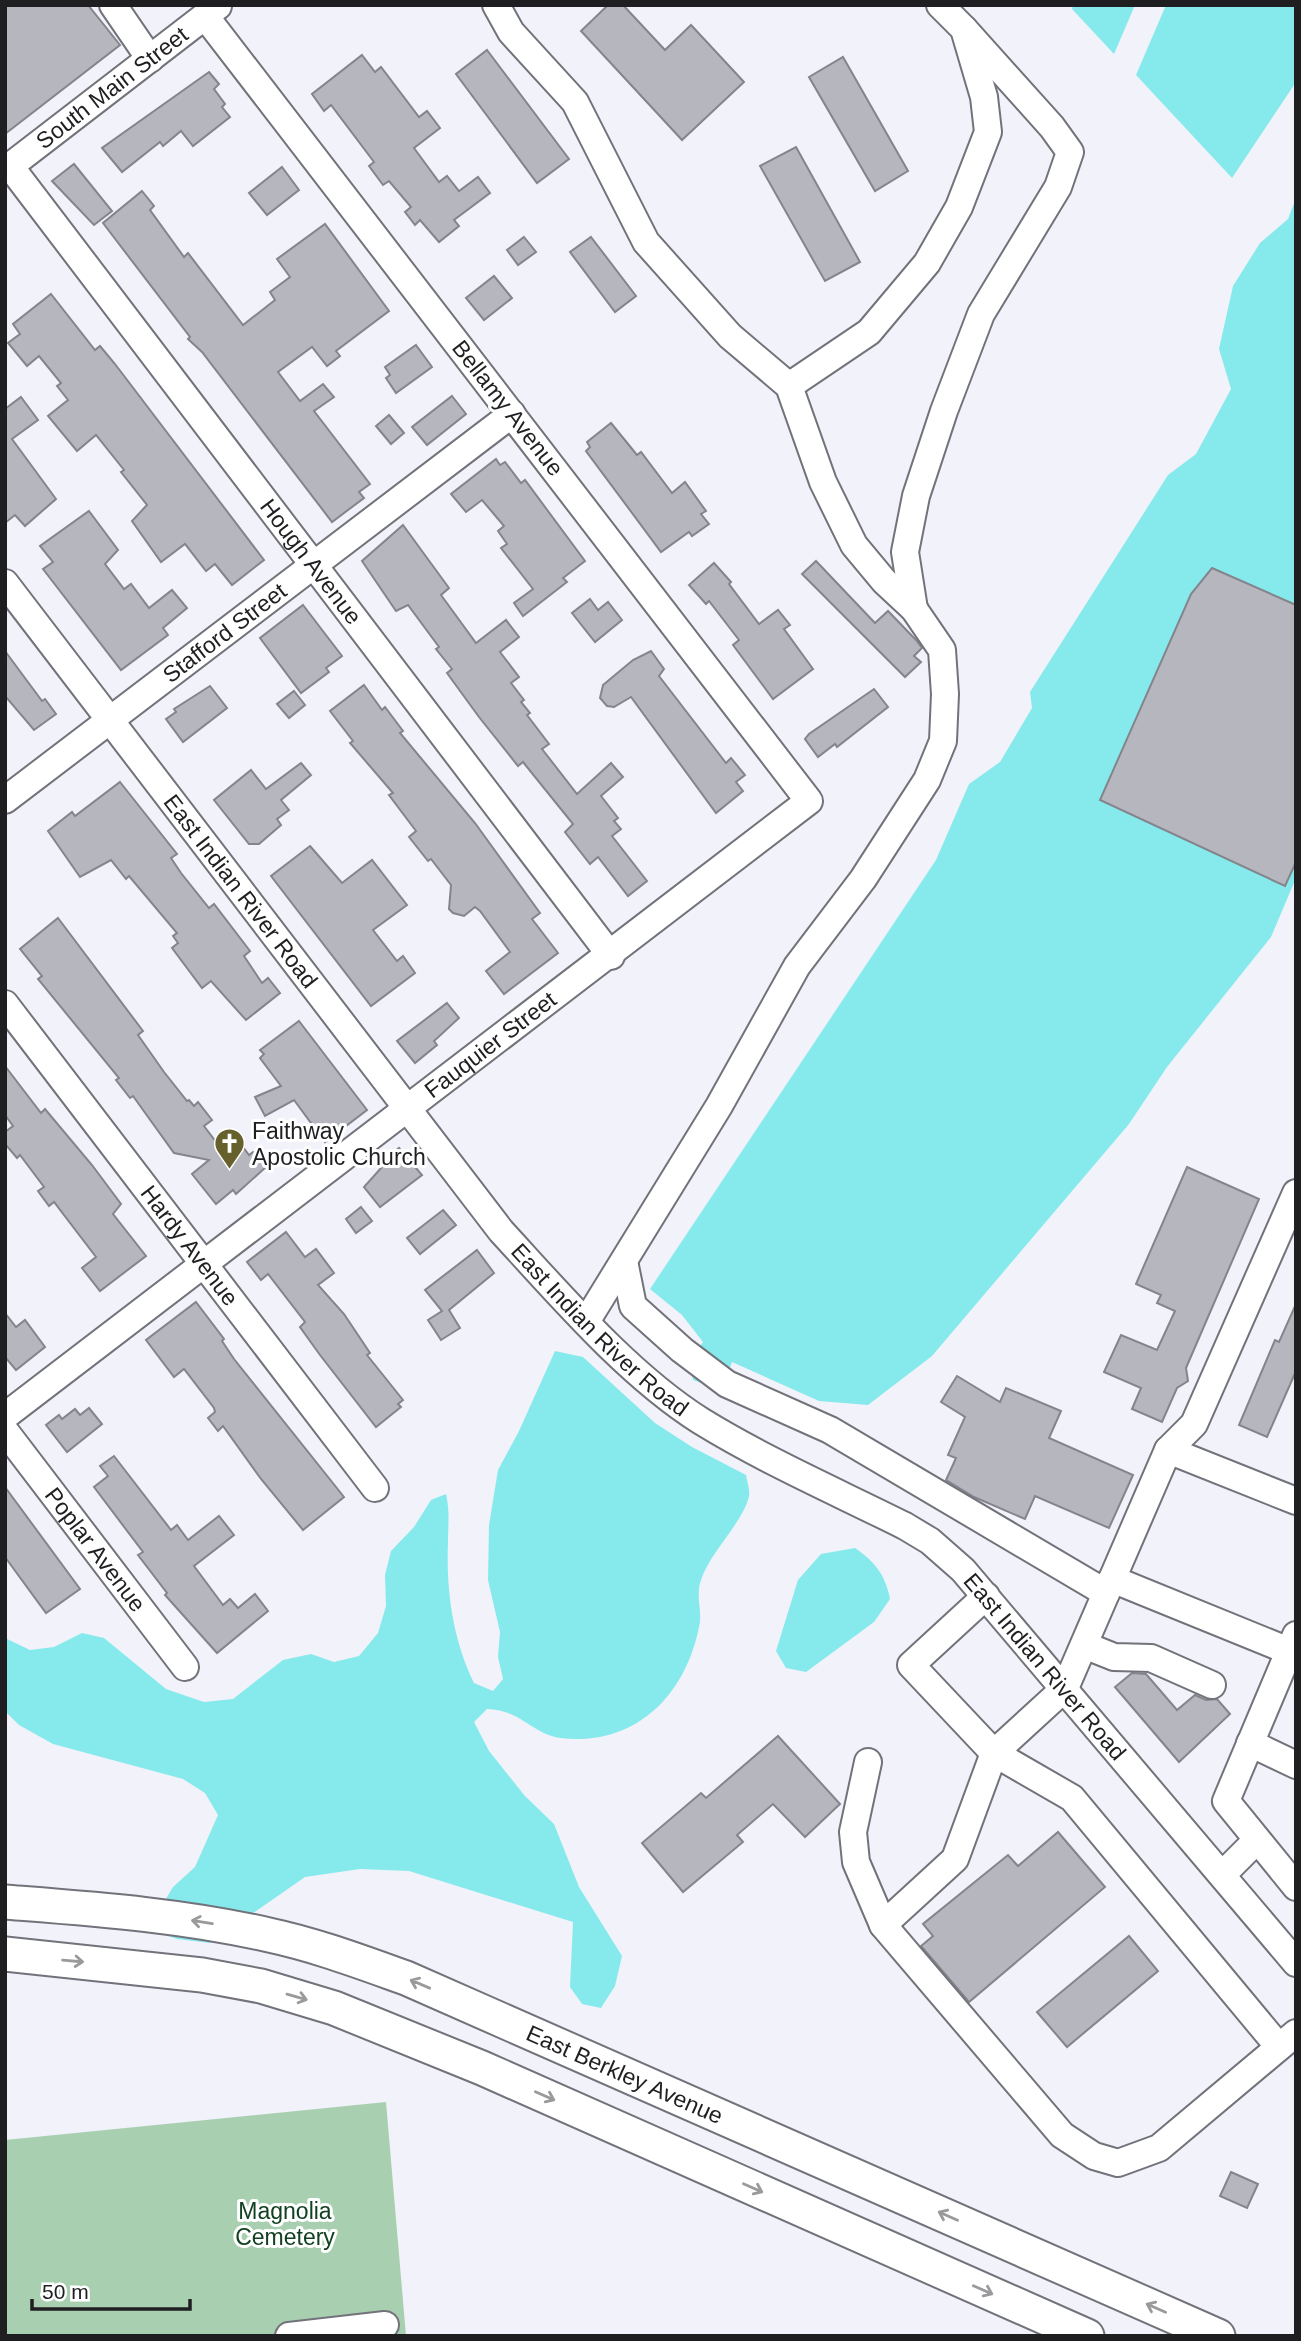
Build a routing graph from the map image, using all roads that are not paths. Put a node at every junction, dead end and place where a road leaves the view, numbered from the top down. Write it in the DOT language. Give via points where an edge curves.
graph roads {
  1 [pos="113,5"];
  2 [pos="496,5"];
  3 [pos="940,5"];
  4 [pos="212,10"];
  5 [pos="964,29"];
  6 [pos="150,59"];
  7 [pos="8,168"];
  8 [pos="789,386"];
  9 [pos="512,414"];
  10 [pos="313,564"];
  11 [pos="5,583"];
  12 [pos="914,609"];
  13 [pos="110,720"];
  14 [pos="5,800"];
  15 [pos="809,801"];
  16 [pos="611,956"];
  17 [pos="5,1004"];
  18 [pos="406,1108"];
  19 [pos="1296,1193"];
  20 [pos="624,1261"];
  21 [pos="203,1263"];
  22 [pos="586,1322"];
  23 [pos="5,1416"];
  24 [pos="5,1431"];
  25 [pos="1168,1450"];
  26 [pos="375,1488"];
  27 [pos="1296,1501"];
  28 [pos="1109,1586"];
  29 [pos="986,1596"];
  30 [pos="1292,1643"];
  31 [pos="1084,1645"];
  32 [pos="186,1667"];
  33 [pos="1212,1685"];
  34 [pos="1065,1688"];
  35 [pos="1251,1743"];
  36 [pos="995,1753"];
  37 [pos="868,1762"];
  38 [pos="1296,1765"];
  39 [pos="1257,1840"];
  40 [pos="1222,1875"];
  41 [pos="1296,1887"];
  42 [pos="5,1902"];
  43 [pos="883,1925"];
  44 [pos="5,1954"];
  45 [pos="1296,1963"];
  46 [pos="1287,2040"];
  47 [pos="385,2325"];
  48 [pos="289,2336"];
  49 [pos="1087,2336"];
  50 [pos="1218,2336"];
  1 -- 6 [label="street"];
  2 -- 8 [label="street" via="511,32 575,102 646,243 730,337"];
  3 -- 5 [label="street"];
  4 -- 6 [label="street, South Main Street"];
  4 -- 9 [label="street, Bellamy Avenue"];
  5 -- 8 [label="street" via="984,97 988,132 959,207 926,263 869,332"];
  5 -- 12 [label="street" via="1070,152 1058,187 981,314 944,411 916,496 905,552"];
  6 -- 7 [label="street, South Main Street"];
  7 -- 10 [label="street, Hough Avenue"];
  8 -- 12 [label="street" via="823,482 854,545"];
  9 -- 10 [label="street, Stafford Street"];
  9 -- 15 [label="street, Bellamy Avenue"];
  10 -- 13 [label="street, Stafford Street"];
  10 -- 16 [label="street, Hough Avenue"];
  11 -- 13 [label="street, East Indian River Road"];
  12 -- 20 [label="street" via="942,650 946,694 943,741 927,780 863,879 797,966 719,1106"];
  13 -- 14 [label="street, Stafford Street"];
  13 -- 18 [label="street, East Indian River Road"];
  15 -- 16 [label="street, Fauquier Street"];
  16 -- 18 [label="street, Fauquier Street"];
  17 -- 21 [label="street, Hardy Avenue"];
  18 -- 21 [label="street, Fauquier Street"];
  18 -- 22 [label="street, East Indian River Road" via="501,1231"];
  19 -- 25 [label="street" via="1194,1424"];
  20 -- 22 [label="street"];
  20 -- 28 [label="street" via="633,1306 727,1384 830,1430"];
  21 -- 23 [label="street, Fauquier Street"];
  21 -- 26 [label="street, Hardy Avenue"];
  22 -- 29 [label="street, East Indian River Road" via="664,1394 700,1420 930,1541"];
  24 -- 32 [label="street, Poplar Avenue"];
  25 -- 27 [label="street"];
  25 -- 28 [label="street"];
  28 -- 30 [label="street"];
  28 -- 31 [label="street"];
  29 -- 34 [label="street, East Indian River Road"];
  29 -- 36 [label="street" via="911,1665"];
  30 -- 35 [label="street"];
  31 -- 33 [label="street" via="1114,1657 1151,1657"];
  31 -- 34 [label="street"];
  34 -- 36 [label="street"];
  34 -- 40 [label="street, East Indian River Road"];
  35 -- 38 [label="street"];
  35 -- 39 [label="street" via="1226,1801"];
  36 -- 43 [label="street" via="955,1859"];
  36 -- 46 [label="street" via="1072,1798"];
  37 -- 43 [label="street" via="853,1832 856,1862"];
  39 -- 40 [label="street"];
  39 -- 41 [label="street"];
  40 -- 45 [label="street, East Indian River Road"];
  50 -- 42 [label="main road, East Berkley Avenue, one-way" via="406,1978 270,1935 154,1915"];
  43 -- 46 [label="street" via="1062,2135 1094,2156 1118,2162 1159,2148"];
  44 -- 49 [label="main road, one-way" via="202,1975 261,1986 334,2008 482,2068"];
  47 -- 48 [label="street"];
}
